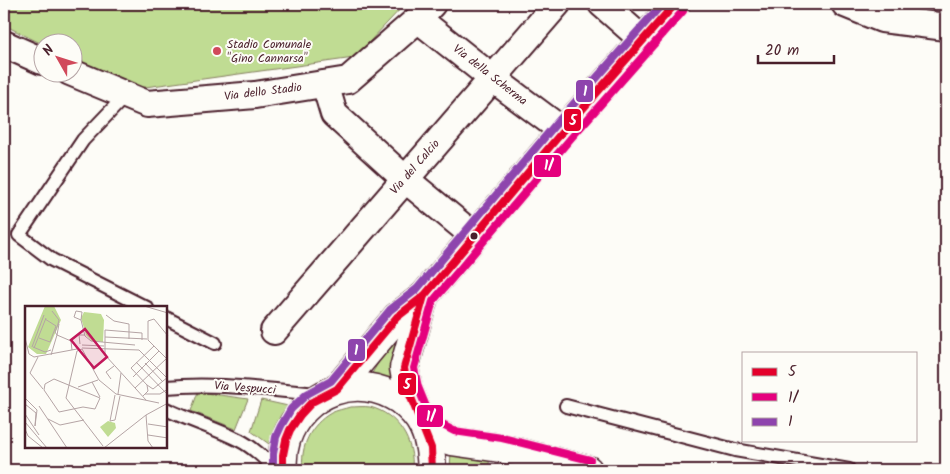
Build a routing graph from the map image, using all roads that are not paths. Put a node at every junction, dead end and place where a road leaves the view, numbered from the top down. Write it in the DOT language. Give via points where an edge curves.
graph roads {
  1 [pos="557,4"];
  2 [pos="602,4"];
  3 [pos="675,4"];
  4 [pos="845,4"];
  5 [pos="425,11"];
  6 [pos="946,26"];
  7 [pos="643,40"];
  8 [pos="4,44"];
  9 [pos="32,57"];
  10 [pos="82,77"];
  11 [pos="492,78"];
  12 [pos="325,84"];
  13 [pos="124,96"];
  14 [pos="563,131"];
  15 [pos="405,179"];
  16 [pos="474,236"];
  17 [pos="424,296"];
  18 [pos="143,306"];
  19 [pos="168,319"];
  20 [pos="274,331"];
  21 [pos="215,343"];
  22 [pos="168,387"];
  23 [pos="330,392"];
  24 [pos="566,406"];
  25 [pos="168,410"];
  26 [pos="423,426"];
  27 [pos="276,470"];
  28 [pos="283,470"];
  29 [pos="432,470"];
  30 [pos="588,470"];
  31 [pos="849,470"];
  1 -- 11 [label="street, Via del Calcio"];
  2 -- 7 [label="street"];
  3 -- 7 [label="street"];
  4 -- 6 [label="street" via="882,19"];
  5 -- 11 [label="street, Via della Scherma"];
  5 -- 12 [label="street, Via dello Stadio" via="348,80"];
  7 -- 14 [label="street"];
  8 -- 9 [label="street"];
  10 -- 13 [label="street, Via dello Stadio"];
  11 -- 14 [label="street, Via della Scherma"];
  11 -- 15 [label="street, Via del Calcio"];
  12 -- 13 [label="street, Via dello Stadio" via="255,95 147,104"];
  12 -- 15 [label="street" via="334,114"];
  13 -- 18 [label="lane" via="83,140 19,235 52,260"];
  14 -- 16 [label="street"];
  15 -- 16 [label="street"];
  15 -- 20 [label="street, Via del Calcio"];
  16 -- 17 [label="street"];
  17 -- 23 [label="street" via="397,317"];
  17 -- 26 [label="street" via="404,368 408,390"];
  19 -- 21 [label="lane"];
  22 -- 23 [label="lane, Via Vespucci" via="213,385"];
  23 -- 26 [label="street" via="352,387 380,390 406,404"];
  23 -- 28 [label="street" via="307,406 290,428 283,451"];
  24 -- 31 [label="lane" via="735,450"];
  25 -- 27 [label="lane" via="241,441"];
  26 -- 29 [label="street" via="431,448"];
  26 -- 30 [label="street" via="451,441 500,448"];
}
